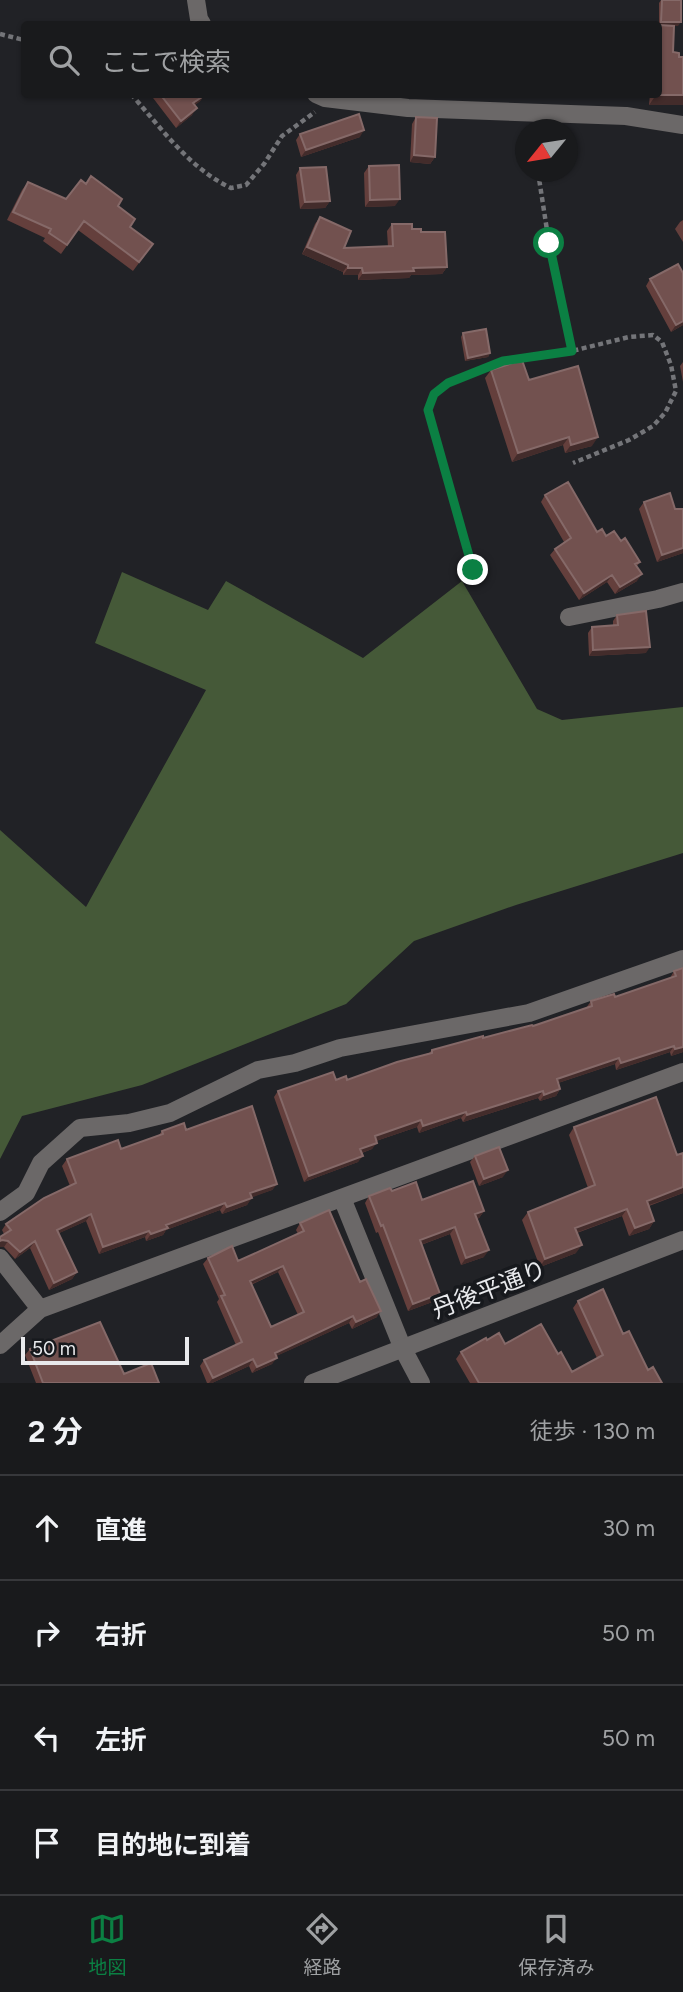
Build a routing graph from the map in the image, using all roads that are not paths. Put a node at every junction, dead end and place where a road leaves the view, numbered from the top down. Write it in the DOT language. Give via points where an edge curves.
graph roads {
  1 [pos="196,0"];
  2 [pos="200,21"];
  3 [pos="336,98"];
  4 [pos="683,125"];
  5 [pos="683,592"];
  6 [pos="569,617"];
  7 [pos="683,959"];
  8 [pos="683,1072"];
  9 [pos="342,1198"];
  10 [pos="0,1212"];
  11 [pos="683,1240"];
  12 [pos="0,1258"];
  13 [pos="40,1309"];
  14 [pos="0,1345"];
  15 [pos="403,1349"];
  16 [pos="313,1383"];
  17 [pos="421,1383"];
  1 -- 2 [label="street"];
  3 -- 4 [label="street" via="408,108 626,116"];
  5 -- 6 [label="street"];
  7 -- 10 [label="street" via="529,1013 340,1048 258,1070 170,1113 80,1128 41,1163 26,1194"];
  8 -- 9 [label="street"];
  9 -- 13 [label="street"];
  9 -- 15 [label="street"];
  11 -- 15 [label="street, 丹後平通り"];
  12 -- 13 [label="street"];
  13 -- 14 [label="street"];
  15 -- 16 [label="street, 丹後平通り"];
  15 -- 17 [label="street"];
}
